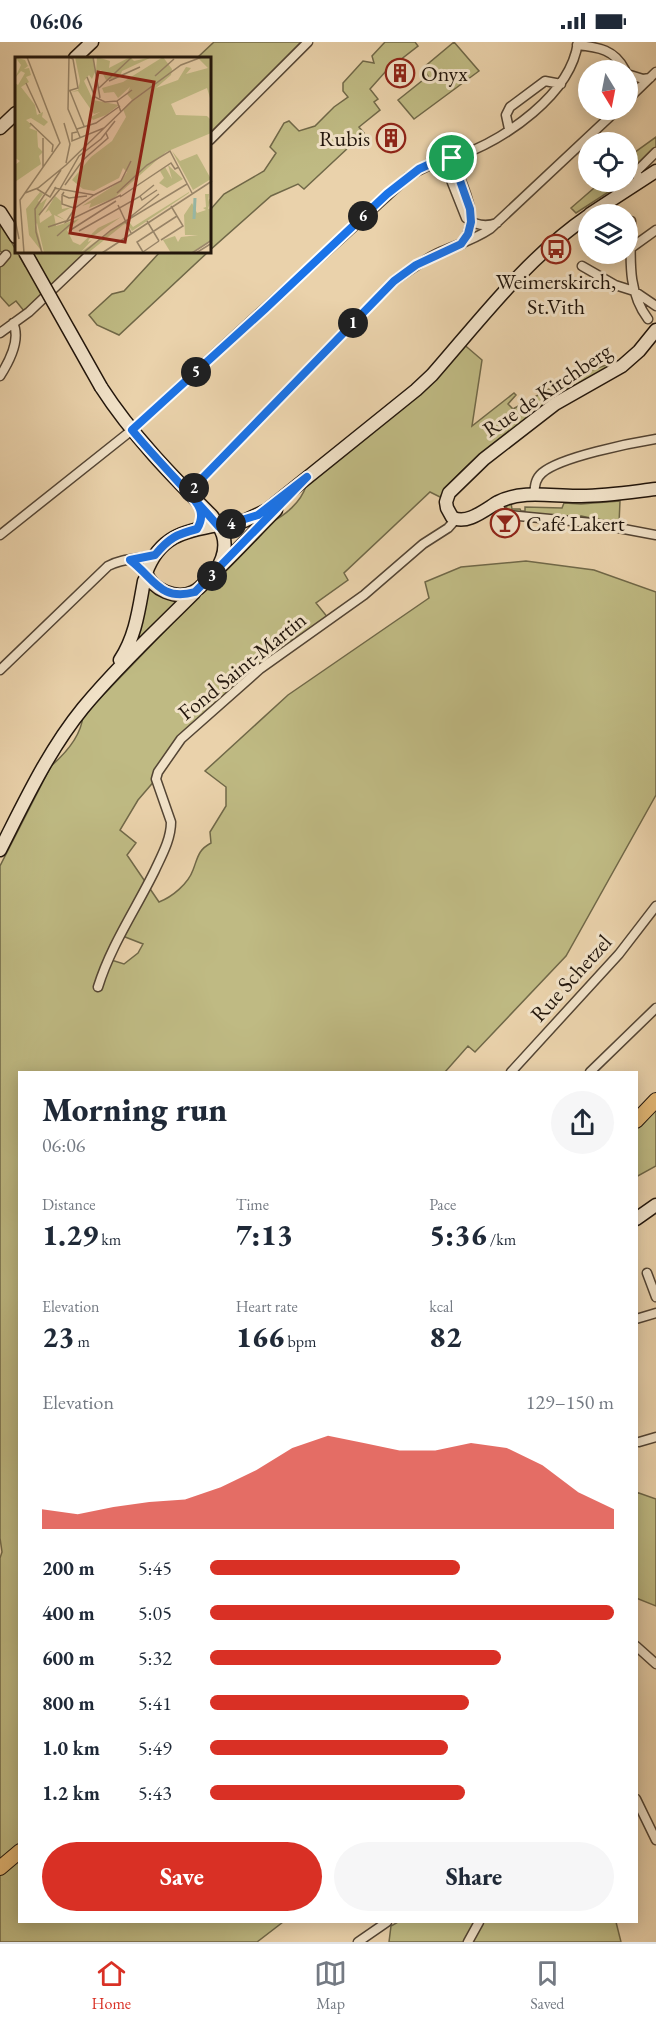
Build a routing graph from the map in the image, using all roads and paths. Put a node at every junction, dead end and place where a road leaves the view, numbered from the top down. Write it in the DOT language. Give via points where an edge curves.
graph roads {
  1 [pos="92,42"];
  2 [pos="308,42"];
  3 [pos="577,44"];
  4 [pos="76,57"];
  5 [pos="618,60"];
  6 [pos="653,75"];
  7 [pos="638,77"];
  8 [pos="561,84"];
  9 [pos="638,89"];
  10 [pos="15,114"];
  11 [pos="606,120"];
  12 [pos="0,128"];
  13 [pos="509,129"];
  14 [pos="212,138"];
  15 [pos="656,152"];
  16 [pos="447,159"];
  17 [pos="638,170"];
  18 [pos="656,171"];
  19 [pos="638,182"];
  20 [pos="623,192"];
  21 [pos="605,204"];
  22 [pos="0,212"];
  23 [pos="471,222"];
  24 [pos="498,222"];
  25 [pos="578,223"];
  26 [pos="656,230"];
  27 [pos="15,235"];
  28 [pos="638,243"];
  29 [pos="461,244"];
  30 [pos="26,254"];
  31 [pos="90,254"];
  32 [pos="632,264"];
  33 [pos="582,266"];
  34 [pos="633,291"];
  35 [pos="656,306"];
  36 [pos="648,319"];
  37 [pos="13,323"];
  38 [pos="656,330"];
  39 [pos="0,333"];
  40 [pos="0,376"];
  41 [pos="132,430"];
  42 [pos="656,439"];
  43 [pos="307,477"];
  44 [pos="656,489"];
  45 [pos="188,493"];
  46 [pos="534,495"];
  47 [pos="198,503"];
  48 [pos="497,503"];
  49 [pos="456,519"];
  50 [pos="218,526"];
  51 [pos="197,529"];
  52 [pos="0,535"];
  53 [pos="656,535"];
  54 [pos="155,555"];
  55 [pos="130,560"];
  56 [pos="215,572"];
  57 [pos="147,574"];
  58 [pos="195,592"];
  59 [pos="0,670"];
  60 [pos="106,681"];
  61 [pos="0,850"];
  62 [pos="656,906"];
  63 [pos="98,987"];
  64 [pos="656,1008"];
  65 [pos="512,1071"];
  66 [pos="591,1071"];
  67 [pos="656,1100"];
  68 [pos="638,1119"];
  69 [pos="656,1205"];
  70 [pos="638,1218"];
  71 [pos="647,1273"];
  72 [pos="656,1297"];
  73 [pos="656,1313"];
  74 [pos="638,1318"];
  75 [pos="656,1437"];
  76 [pos="639,1442"];
  77 [pos="638,1648"];
  78 [pos="656,1664"];
  79 [pos="638,1803"];
  80 [pos="656,1840"];
  81 [pos="18,1853"];
  82 [pos="0,1868"];
  83 [pos="386,1923"];
  84 [pos="478,1923"];
  85 [pos="359,1942"];
  86 [pos="468,1942"];
  1 -- 4 [label="main road"];
  2 -- 14 [label="street"];
  3 -- 5 [label="street" via="603,49"];
  3 -- 8 [label="street" via="572,65"];
  6 -- 7 [label="street"];
  6 -- 9 [label="street"];
  8 -- 13 [label="street"];
  8 -- 13 [label="street" via="545,81 510,107 506,115"];
  10 -- 12 [label="main road"];
  11 -- 24 [label="street"];
  13 -- 16 [label="street" via="485,144"];
  15 -- 17 [label="street"];
  16 -- 23 [label="street" via="462,212"];
  16 -- 41 [label="street" via="419,169 387,194"];
  18 -- 19 [label="main road"];
  20 -- 21 [label="main road"];
  22 -- 27 [label="main road"];
  23 -- 24 [label="street"];
  23 -- 29 [label="street"];
  24 -- 29 [label="street" via="481,236"];
  25 -- 43 [label="main road" via="531,262 432,375"];
  26 -- 28 [label="street"];
  29 -- 45 [label="street" via="416,265 394,281"];
  30 -- 41 [label="main road, bridge" via="101,387"];
  31 -- 37 [label="street"];
  32 -- 34 [label="street"];
  33 -- 34 [label="street"];
  34 -- 35 [label="street"];
  34 -- 36 [label="street"];
  37 -- 39 [label="street"];
  37 -- 40 [label="street" via="16,337"];
  38 -- 49 [label="main road, Rue de Kirchberg" via="622,366 555,404 477,465 449,494 449,513"];
  41 -- 45 [label="main road"];
  41 -- 52 [label="street"];
  42 -- 46 [label="street" via="580,456 550,468 536,481"];
  43 -- 50 [label="main road" via="258,515"];
  43 -- 56 [label="main road"];
  44 -- 46 [label="main road" via="581,496"];
  45 -- 47 [label="main road"];
  46 -- 48 [label="main road" via="511,496"];
  47 -- 50 [label="main road"];
  47 -- 51 [label="main road" via="202,517"];
  48 -- 49 [label="main road" via="474,516"];
  48 -- 53 [label="street" via="508,515 592,523"];
  49 -- 63 [label="street, Fond Saint-Martin" via="364,595 260,669 181,739 156,779 171,822 167,844"];
  50 -- 51 [label="main road"];
  50 -- 56 [label="main road" via="225,553"];
  51 -- 54 [label="main road" via="166,541"];
  54 -- 55 [label="street"];
  54 -- 57 [label="main road"];
  55 -- 57 [label="street"];
  55 -- 59 [label="street" via="108,566"];
  56 -- 58 [label="main road"];
  57 -- 58 [label="main road" via="170,594"];
  57 -- 60 [label="main road" via="128,648"];
  58 -- 60 [label="main road"];
  60 -- 61 [label="main road" via="43,767"];
  62 -- 65 [label="street, Rue Schetzel" via="619,954"];
  64 -- 66 [label="street"];
  67 -- 68 [label="main road"];
  69 -- 70 [label="main road"];
  71 -- 72 [label="street"];
  73 -- 74 [label="street"];
  75 -- 76 [label="street"];
  77 -- 78 [label="street"];
  79 -- 80 [label="street"];
  81 -- 82 [label="main road"];
  83 -- 85 [label="street"];
  84 -- 86 [label="street"];
}
